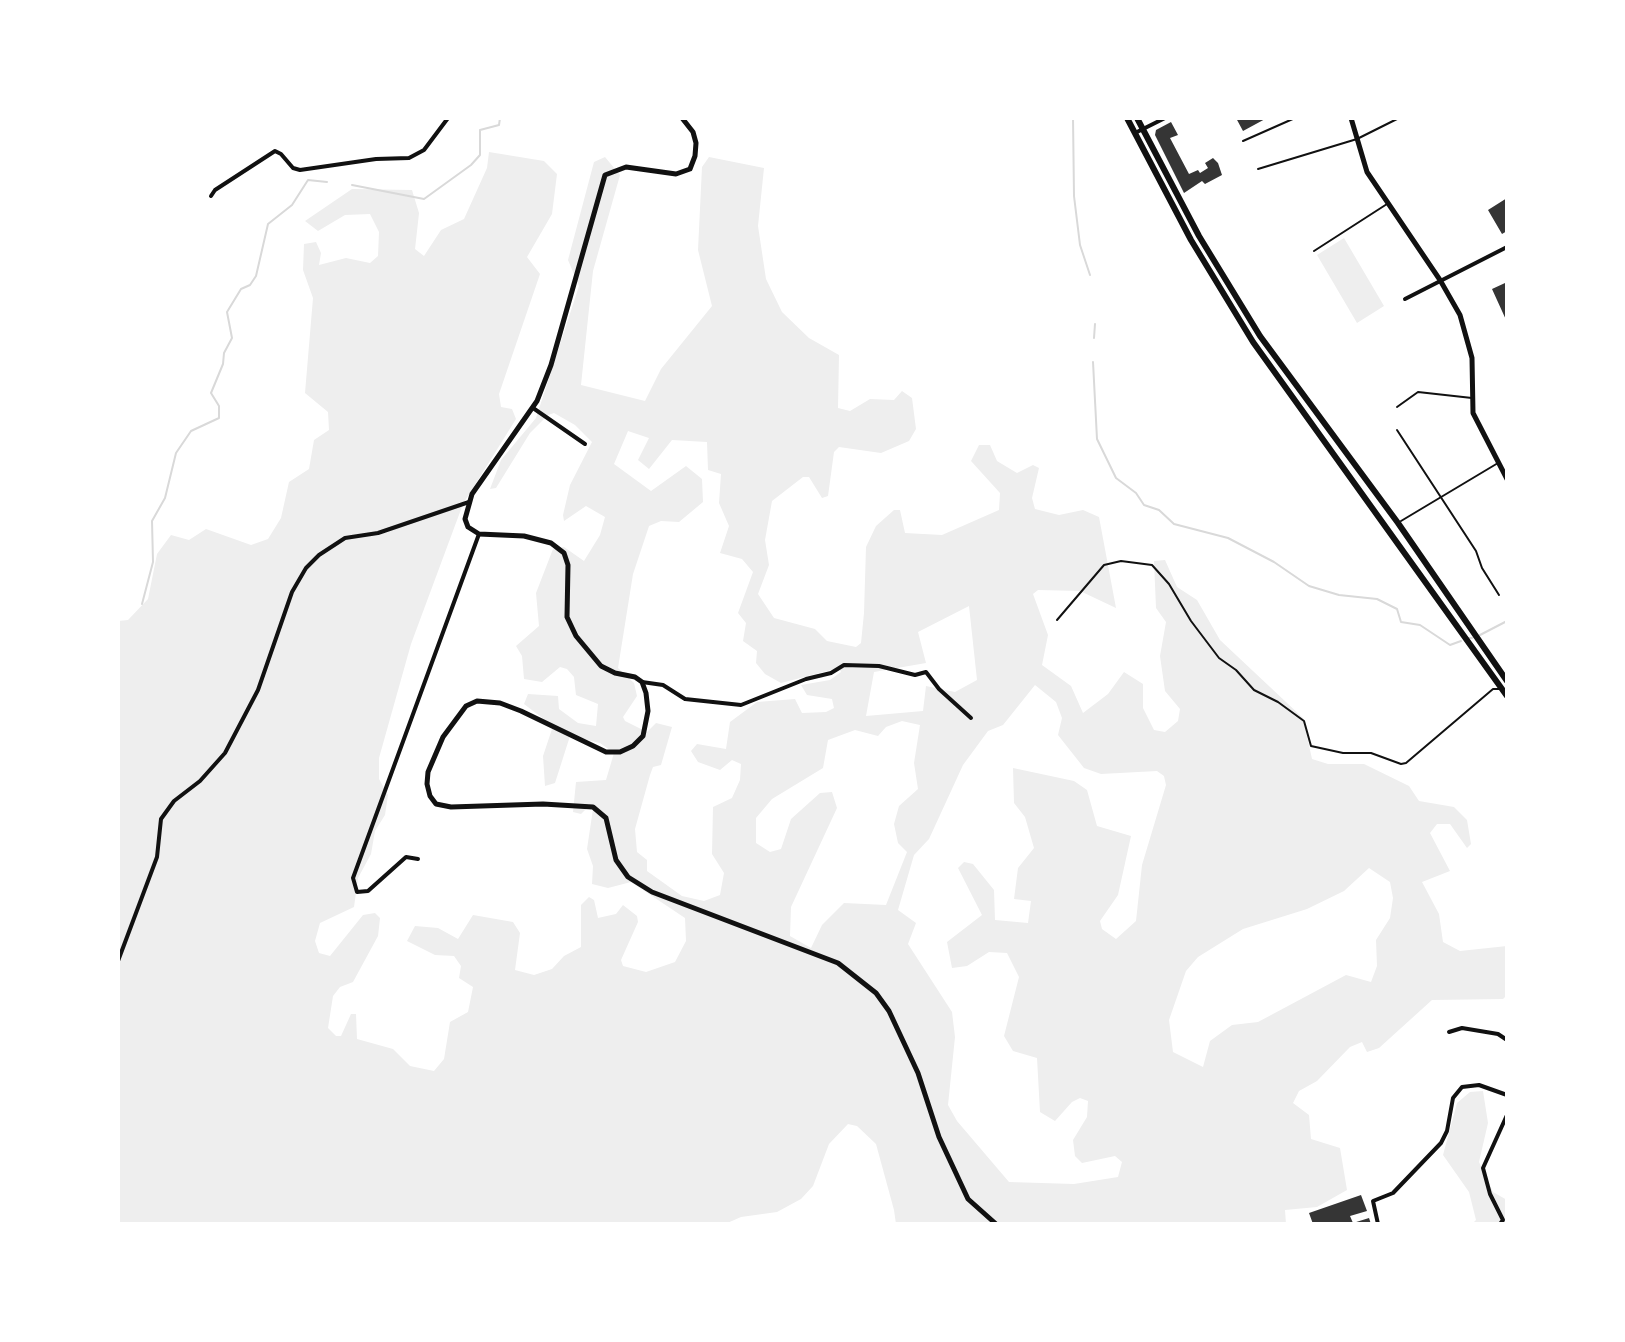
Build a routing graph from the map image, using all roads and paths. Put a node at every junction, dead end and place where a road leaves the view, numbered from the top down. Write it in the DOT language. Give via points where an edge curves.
graph roads {
  1 [pos="448,118"];
  2 [pos="682,118"];
  3 [pos="1127,118"];
  4 [pos="1137,118"];
  5 [pos="1165,118"];
  6 [pos="1295,118"];
  7 [pos="1351,118"];
  8 [pos="1399,118"];
  9 [pos="1143,130"];
  10 [pos="1135,133"];
  11 [pos="1357,139"];
  12 [pos="1243,141"];
  13 [pos="1258,169"];
  14 [pos="211,196"];
  15 [pos="1388,203"];
  16 [pos="1507,247"];
  17 [pos="1314,251"];
  18 [pos="1440,280"];
  19 [pos="1405,299"];
  20 [pos="1473,398"];
  21 [pos="1397,407"];
  22 [pos="533,408"];
  23 [pos="1397,430"];
  24 [pos="585,444"];
  25 [pos="1499,462"];
  26 [pos="1507,479"];
  27 [pos="1441,496"];
  28 [pos="469,502"];
  29 [pos="1398,523"];
  30 [pos="479,534"];
  31 [pos="1499,595"];
  32 [pos="1057,620"];
  33 [pos="642,682"];
  34 [pos="1505,686"];
  35 [pos="1507,696"];
  36 [pos="971,718"];
  37 [pos="418,859"];
  38 [pos="118,961"];
  39 [pos="1449,1032"];
  40 [pos="1507,1040"];
  41 [pos="1507,1095"];
  42 [pos="1507,1115"];
  43 [pos="996,1224"];
  44 [pos="1378,1224"];
  45 [pos="1500,1224"];
  1 -- 14 [label="street" via="424,150 409,158 300,170 275,151"];
  2 -- 22 [label="street" via="696,143 690,169 676,174 626,167 605,175 578,278"];
  3 -- 10 [label="main road"];
  4 -- 9 [label="main road"];
  5 -- 9 [label="street"];
  6 -- 12 [label="lane"];
  7 -- 11 [label="street"];
  8 -- 11 [label="lane"];
  9 -- 10 [label="street"];
  9 -- 29 [label="main road" via="1260,336"];
  10 -- 34 [label="main road" via="1253,342"];
  11 -- 13 [label="lane"];
  11 -- 15 [label="street" via="1367,172"];
  15 -- 17 [label="lane"];
  15 -- 18 [label="street"];
  16 -- 18 [label="street"];
  18 -- 19 [label="street"];
  18 -- 20 [label="street" via="1460,315 1472,358"];
  20 -- 21 [label="lane" via="1418,392"];
  20 -- 25 [label="street" via="1473,413"];
  22 -- 24 [label="street"];
  22 -- 28 [label="street"];
  23 -- 27 [label="lane"];
  25 -- 26 [label="street"];
  25 -- 27 [label="lane"];
  27 -- 29 [label="lane"];
  27 -- 31 [label="lane"];
  28 -- 30 [label="street" via="465,519"];
  28 -- 38 [label="street" via="378,533 345,538 306,568 292,592 258,690 225,753 161,819 157,857"];
  29 -- 34 [label="main road"];
  30 -- 33 [label="street" via="524,536 564,553 566,611 576,636 601,666"];
  30 -- 37 [label="street" via="353,878 357,892 368,891 406,857"];
  32 -- 34 [label="lane" via="1104,565 1152,565 1219,658 1254,690 1304,721 1311,746 1371,753 1401,764 1493,689"];
  33 -- 36 [label="street" via="663,685 685,699 741,705 844,665 879,666 915,675 926,672"];
  33 -- 43 [label="street" via="647,702 643,736 620,752 592,747 500,703 477,701 466,706 443,737 428,772 430,796 436,804 451,807 593,807 606,818 616,860 628,877 652,892 838,963 876,993 889,1011 968,1199"];
  34 -- 35 [label="main road"];
  39 -- 40 [label="street" via="1462,1028"];
  41 -- 44 [label="street" via="1479,1085 1462,1087 1453,1098 1441,1143 1393,1193 1373,1201"];
  42 -- 45 [label="street" via="1483,1168 1503,1220"];
}
